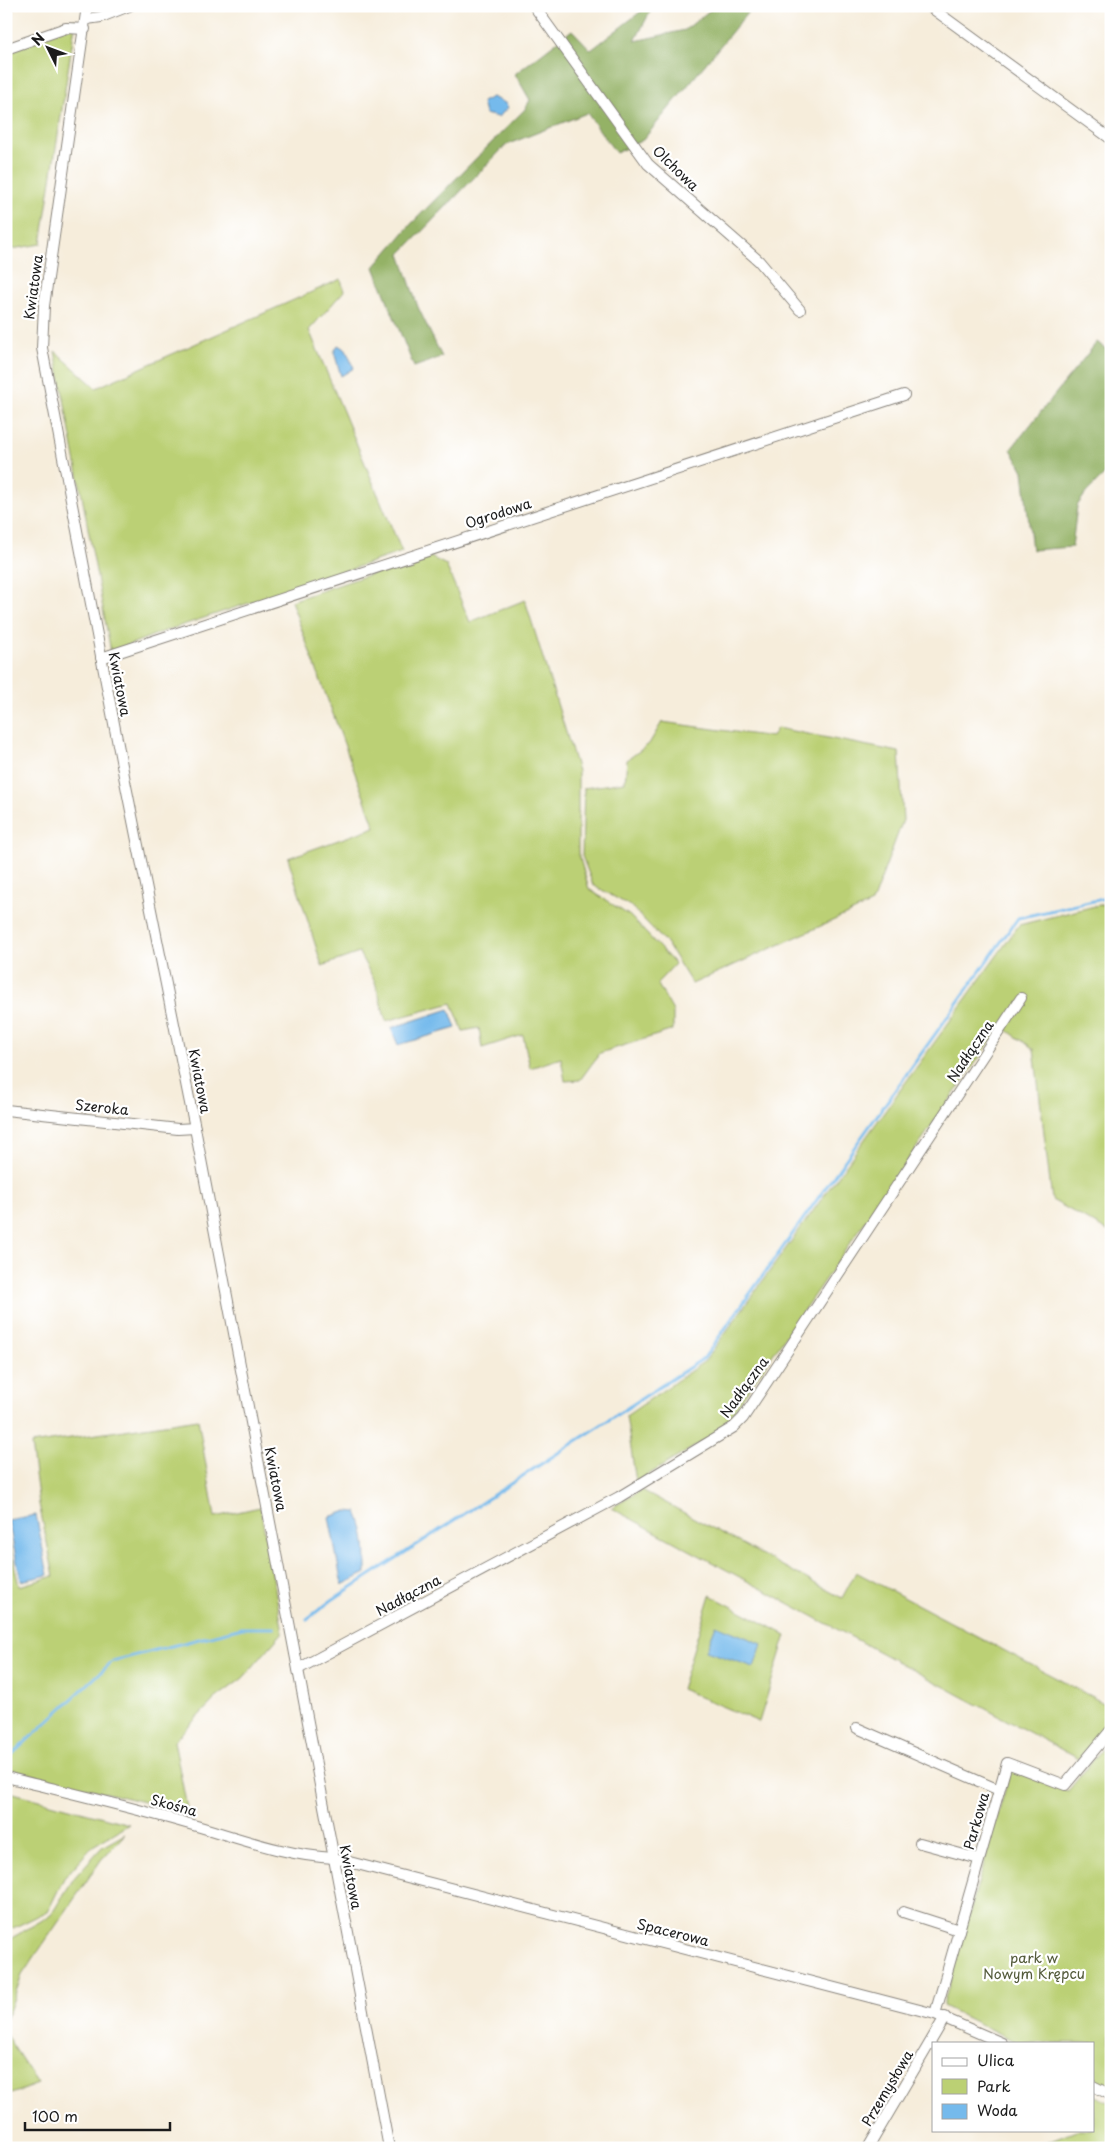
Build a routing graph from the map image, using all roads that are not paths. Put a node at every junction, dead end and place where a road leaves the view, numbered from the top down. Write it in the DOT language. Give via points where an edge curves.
graph roads {
  1 [pos="87,6"];
  2 [pos="129,6"];
  3 [pos="534,6"];
  4 [pos="929,6"];
  5 [pos="86,24"];
  6 [pos="6,49"];
  7 [pos="1111,139"];
  8 [pos="800,310"];
  9 [pos="904,395"];
  10 [pos="101,658"];
  11 [pos="1021,998"];
  12 [pos="6,1110"];
  13 [pos="195,1128"];
  14 [pos="298,1669"];
  15 [pos="857,1728"];
  16 [pos="1111,1730"];
  17 [pos="6,1777"];
  18 [pos="999,1790"];
  19 [pos="920,1842"];
  20 [pos="334,1858"];
  21 [pos="979,1859"];
  22 [pos="902,1912"];
  23 [pos="959,1930"];
  24 [pos="940,2016"];
  25 [pos="1000,2042"];
  26 [pos="1094,2086"];
  27 [pos="1111,2095"];
  28 [pos="389,2148"];
  29 [pos="868,2148"];
  1 -- 5 [label="street, Kwiatowa"];
  2 -- 5 [label="street"];
  3 -- 8 [label="street, Olchowa" via="648,164 759,261"];
  4 -- 7 [label="street"];
  5 -- 6 [label="street"];
  5 -- 10 [label="street, Kwiatowa" via="41,326 46,376"];
  9 -- 10 [label="street, Ogrodowa"];
  10 -- 13 [label="street, Kwiatowa"];
  11 -- 14 [label="street, Nadłączna" via="734,1427 619,1497"];
  12 -- 13 [label="street, Szeroka" via="178,1129"];
  13 -- 14 [label="street, Kwiatowa"];
  14 -- 20 [label="street, Kwiatowa"];
  15 -- 18 [label="street"];
  16 -- 18 [label="street, Parkowa" via="1065,1785 1007,1763"];
  17 -- 20 [label="street, Skośna" via="284,1850"];
  18 -- 21 [label="street, Parkowa"];
  19 -- 21 [label="street"];
  20 -- 24 [label="street, Spacerowa"];
  20 -- 28 [label="street, Kwiatowa"];
  21 -- 23 [label="street, Parkowa"];
  22 -- 23 [label="street"];
  23 -- 24 [label="street, Parkowa"];
  24 -- 25 [label="street, Spacerowa"];
  24 -- 29 [label="street, Przemysłowa"];
  26 -- 27 [label="street"];
}
